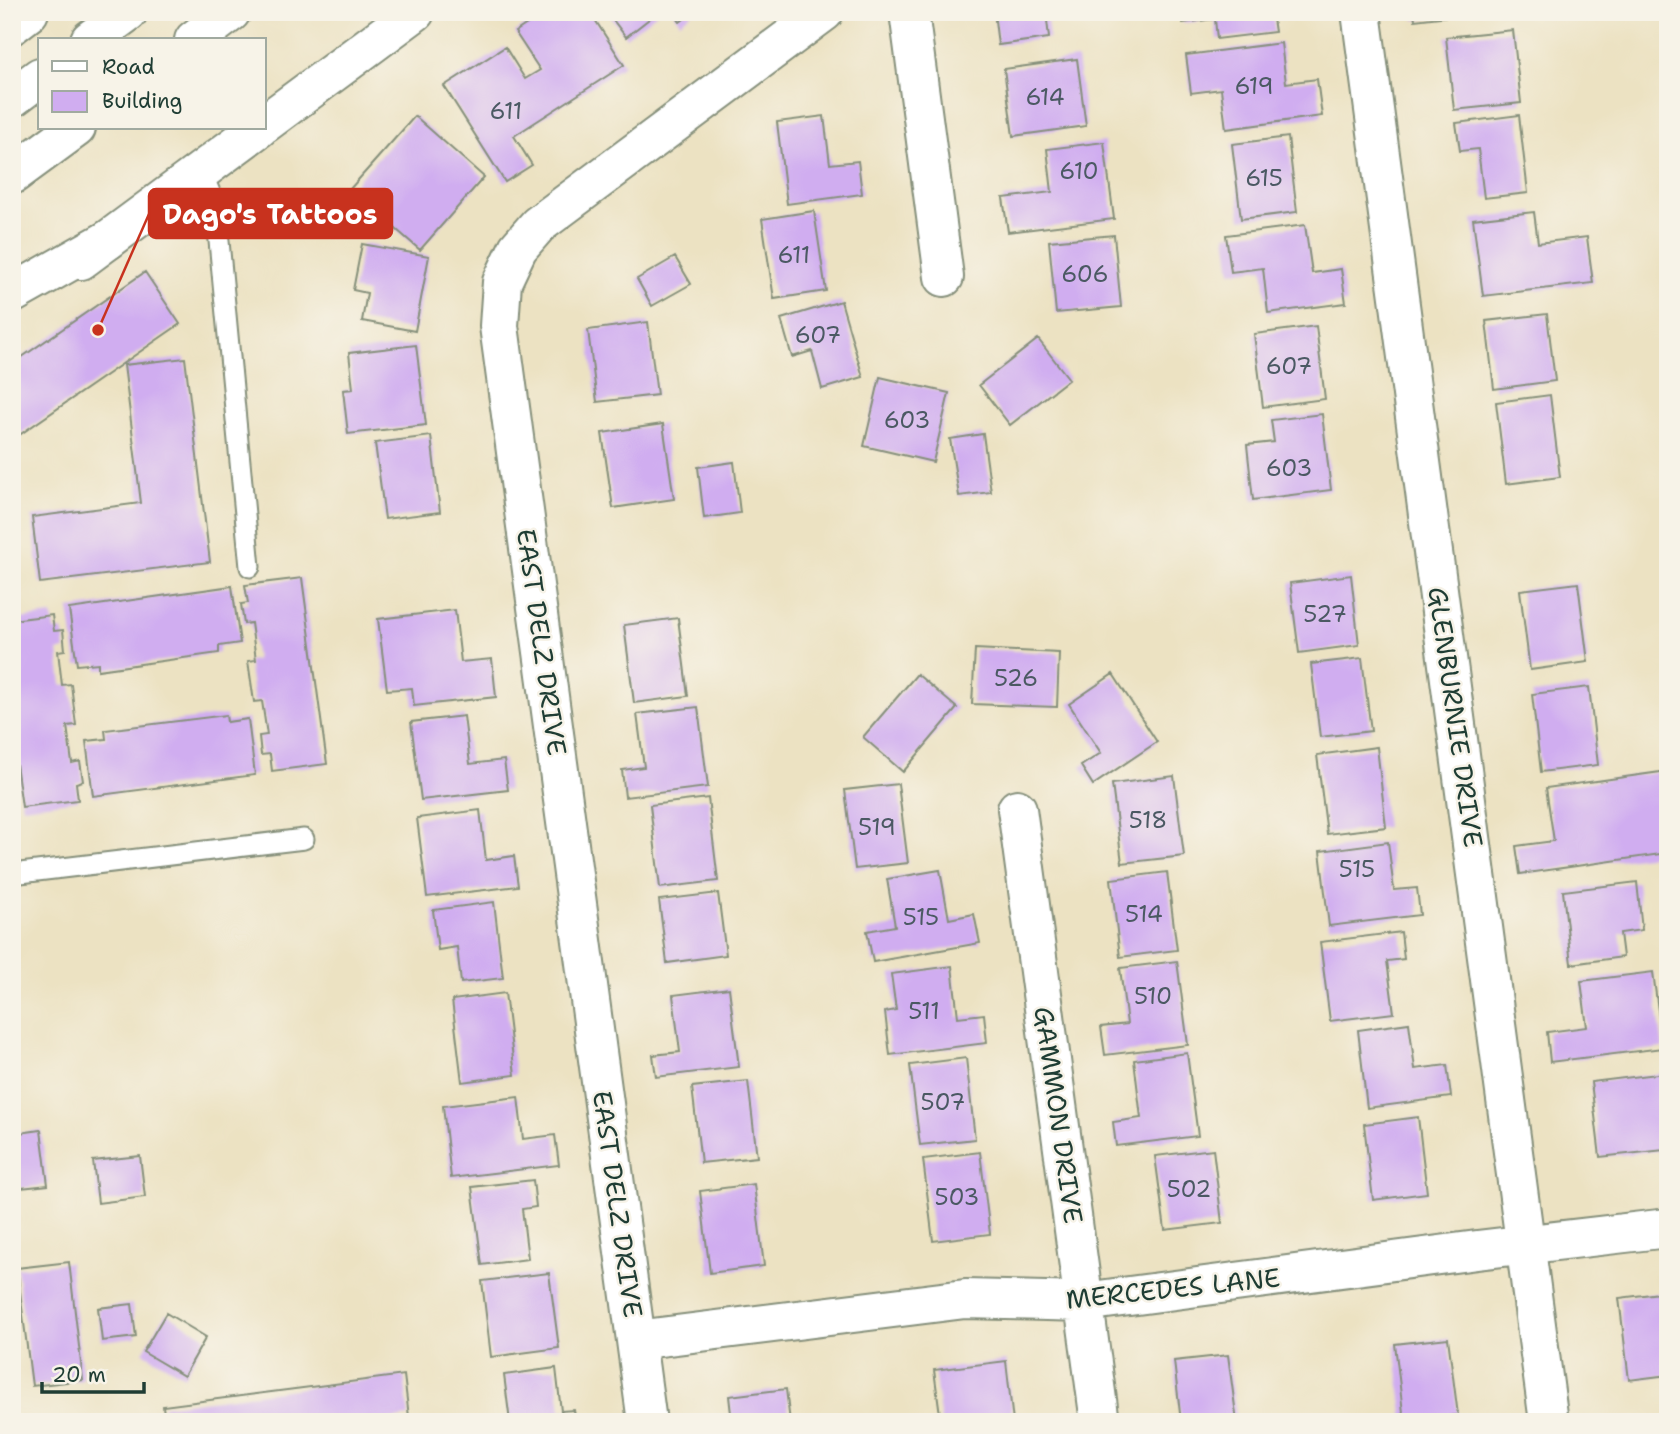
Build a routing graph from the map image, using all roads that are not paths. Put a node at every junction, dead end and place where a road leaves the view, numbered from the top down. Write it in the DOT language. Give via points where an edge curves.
graph roads {
  1 [pos="29,12"];
  2 [pos="128,12"];
  3 [pos="231,12"];
  4 [pos="415,12"];
  5 [pos="824,12"];
  6 [pos="909,12"];
  7 [pos="1362,12"];
  8 [pos="12,25"];
  9 [pos="93,38"];
  10 [pos="197,38"];
  11 [pos="38,78"];
  12 [pos="12,98"];
  13 [pos="266,123"];
  14 [pos="73,130"];
  15 [pos="256,130"];
  16 [pos="201,171"];
  17 [pos="12,175"];
  18 [pos="108,240"];
  19 [pos="944,278"];
  20 [pos="12,294"];
  21 [pos="12,313"];
  22 [pos="250,567"];
  23 [pos="1017,809"];
  24 [pos="304,839"];
  25 [pos="12,874"];
  26 [pos="1668,1228"];
  27 [pos="1525,1244"];
  28 [pos="1084,1302"];
  29 [pos="636,1340"];
  30 [pos="647,1422"];
  31 [pos="1100,1422"];
  32 [pos="1549,1422"];
  1 -- 8 [label="main road"];
  2 -- 9 [label="main road"];
  3 -- 10 [label="main road"];
  4 -- 13 [label="main road"];
  5 -- 29 [label="main road, EAST DELZ DRIVE" via="538,225 518,248 502,282 499,326"];
  6 -- 19 [label="main road"];
  7 -- 27 [label="main road, GLENBURNIE DRIVE"];
  11 -- 12 [label="main road"];
  14 -- 17 [label="main road"];
  15 -- 16 [label="main road"];
  16 -- 18 [label="main road"];
  16 -- 22 [label="lane" via="217,220"];
  18 -- 20 [label="main road"];
  18 -- 21 [label="main road"];
  23 -- 28 [label="main road, GAMMON DRIVE"];
  24 -- 25 [label="lane"];
  26 -- 27 [label="main road, MERCEDES LANE"];
  27 -- 28 [label="main road, MERCEDES LANE"];
  27 -- 32 [label="main road, GLENBURNIE DRIVE"];
  28 -- 29 [label="main road, MERCEDES LANE" via="965,1299"];
  28 -- 31 [label="main road, GAMMON DRIVE"];
  29 -- 30 [label="main road, EAST DELZ DRIVE"];
}
